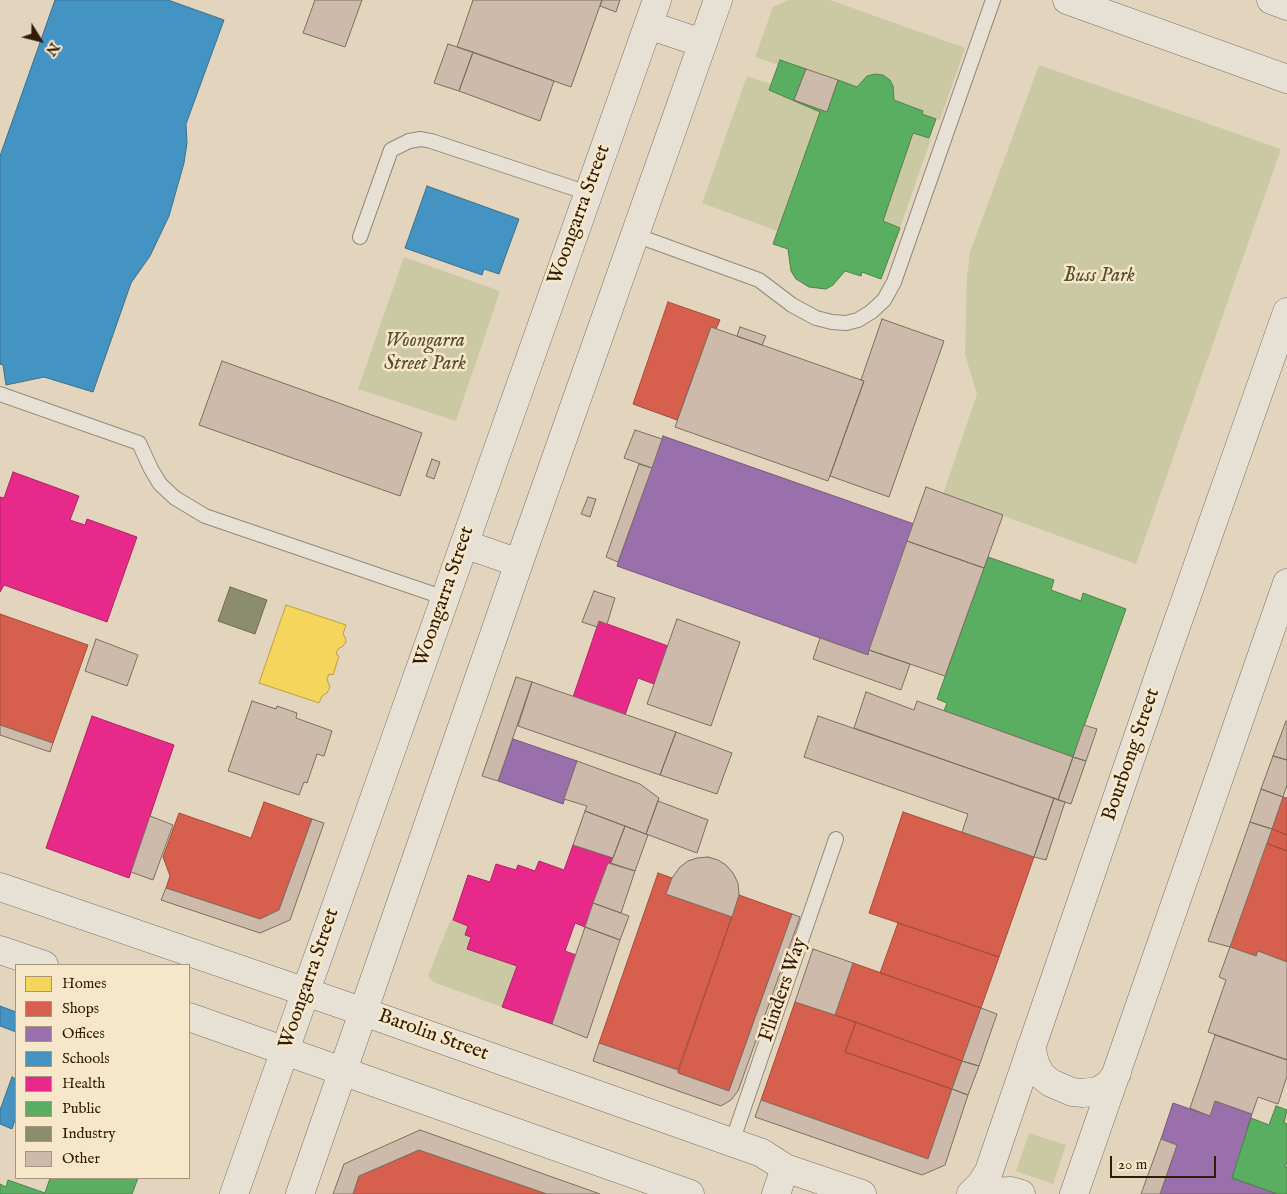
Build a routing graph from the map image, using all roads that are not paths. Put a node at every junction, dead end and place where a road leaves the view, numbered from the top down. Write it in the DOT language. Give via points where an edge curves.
graph roads {
  1 [pos="718,0"];
  2 [pos="993,0"];
  3 [pos="1067,0"];
  4 [pos="1271,0"];
  5 [pos="1100,6"];
  6 [pos="1287,6"];
  7 [pos="653,12"];
  8 [pos="702,43"];
  9 [pos="1287,79"];
  10 [pos="588,193"];
  11 [pos="634,235"];
  12 [pos="360,237"];
  13 [pos="1287,312"];
  14 [pos="0,394"];
  15 [pos="464,544"];
  16 [pos="520,563"];
  17 [pos="1287,583"];
  18 [pos="445,598"];
  19 [pos="836,839"];
  20 [pos="0,887"];
  21 [pos="0,950"];
  22 [pos="41,964"];
  23 [pos="305,992"];
  24 [pos="364,1012"];
  25 [pos="190,1017"];
  26 [pos="1031,1048"];
  27 [pos="284,1051"];
  28 [pos="343,1071"];
  29 [pos="1118,1073"];
  30 [pos="732,1142"];
  31 [pos="784,1168"];
  32 [pos="234,1194"];
  33 [pos="300,1194"];
  34 [pos="690,1194"];
  35 [pos="776,1194"];
  36 [pos="862,1194"];
  37 [pos="971,1194"];
  38 [pos="981,1194"];
  39 [pos="1021,1194"];
  40 [pos="1074,1194"];
  1 -- 8 [label="main road"];
  2 -- 11 [label="lane" via="894,282 884,300 871,312 846,323 816,318 759,280"];
  3 -- 5 [label="main road"];
  4 -- 6 [label="main road"];
  5 -- 9 [label="main road"];
  7 -- 8 [label="main road"];
  7 -- 10 [label="main road, Woongarra Street"];
  8 -- 11 [label="main road"];
  10 -- 12 [label="lane" via="431,141 409,141 390,150"];
  10 -- 15 [label="main road, Woongarra Street"];
  11 -- 16 [label="main road"];
  13 -- 26 [label="main road, Bourbong Street"];
  14 -- 18 [label="lane" via="139,443 160,484 174,498 205,516"];
  15 -- 16 [label="main road"];
  15 -- 18 [label="main road, Woongarra Street"];
  16 -- 24 [label="main road"];
  17 -- 29 [label="main road"];
  18 -- 23 [label="main road, Woongarra Street"];
  19 -- 30 [label="lane, Flinders Way"];
  20 -- 23 [label="main road, Barolin Street"];
  21 -- 22 [label="main road"];
  23 -- 24 [label="main road, Barolin Street"];
  23 -- 27 [label="main road, Woongarra Street"];
  24 -- 28 [label="main road"];
  24 -- 30 [label="main road, Barolin Street"];
  25 -- 27 [label="main road"];
  26 -- 29 [label="main road" via="1041,1074 1051,1083 1072,1092 1098,1091"];
  26 -- 37 [label="main road, Bourbong Street" via="989,1171"];
  27 -- 28 [label="main road"];
  27 -- 32 [label="main road, Woongarra Street"];
  28 -- 33 [label="main road"];
  28 -- 34 [label="main road"];
  29 -- 40 [label="main road"];
  30 -- 31 [label="main road, Barolin Street" via="762,1153"];
  31 -- 35 [label="main road"];
  31 -- 36 [label="main road, Barolin Street"];
  38 -- 39 [label="main road" via="1011,1191"];
}
